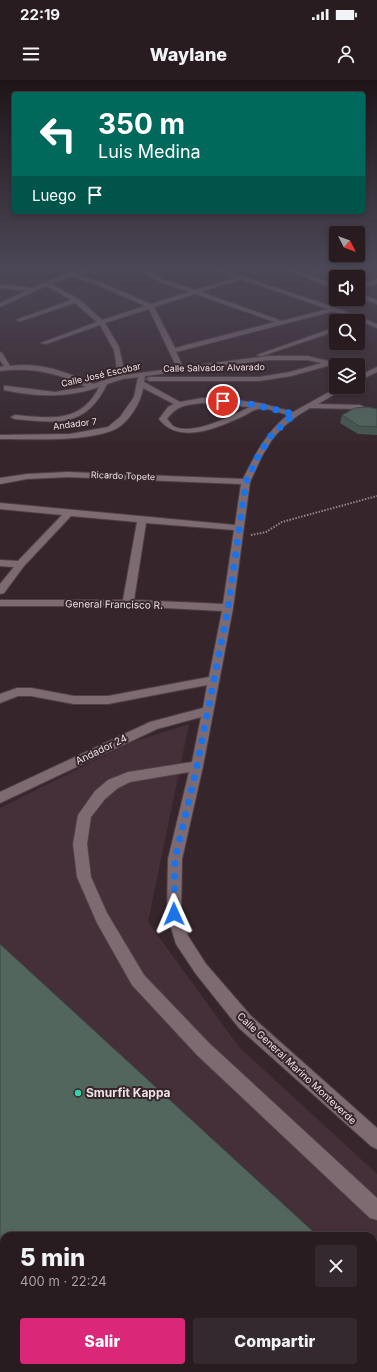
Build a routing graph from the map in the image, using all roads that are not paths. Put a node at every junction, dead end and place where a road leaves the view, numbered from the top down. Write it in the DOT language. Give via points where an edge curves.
graph roads {
  1 [pos="90,326"];
  2 [pos="104,326"];
  3 [pos="161,326"];
  4 [pos="270,326"];
  5 [pos="329,331"];
  6 [pos="44,343"];
  7 [pos="172,351"];
  8 [pos="0,354"];
  9 [pos="248,360"];
  10 [pos="329,361"];
  11 [pos="329,363"];
  12 [pos="8,368"];
  13 [pos="0,369"];
  14 [pos="181,369"];
  15 [pos="377,369"];
  16 [pos="365,372"];
  17 [pos="369,373"];
  18 [pos="365,375"];
  19 [pos="122,377"];
  20 [pos="141,379"];
  21 [pos="104,384"];
  22 [pos="7,388"];
  23 [pos="93,388"];
  24 [pos="330,394"];
  25 [pos="179,404"];
  26 [pos="260,406"];
  27 [pos="308,406"];
  28 [pos="360,407"];
  29 [pos="294,414"];
  30 [pos="15,417"];
  31 [pos="0,437"];
  32 [pos="0,482"];
  33 [pos="246,482"];
  34 [pos="0,506"];
  35 [pos="69,513"];
  36 [pos="142,520"];
  37 [pos="239,531"];
  38 [pos="0,563"];
  39 [pos="21,564"];
  40 [pos="0,591"];
  41 [pos="0,603"];
  42 [pos="128,603"];
  43 [pos="228,608"];
  44 [pos="214,680"];
  45 [pos="0,699"];
  46 [pos="207,711"];
  47 [pos="197,766"];
  48 [pos="0,798"];
  49 [pos="377,1140"];
  50 [pos="377,1211"];
  1 -- 6 [label="street"];
  2 -- 19 [label="street" via="116,347"];
  3 -- 7 [label="street"];
  4 -- 7 [label="street"];
  5 -- 9 [label="street"];
  7 -- 14 [label="street"];
  8 -- 12 [label="street"];
  9 -- 10 [label="street, Calle José Escobar" via="286,357"];
  9 -- 14 [label="street, Calle José Escobar"];
  11 -- 20 [label="street, Calle Salvador Alvarado" via="291,374 259,378"];
  12 -- 13 [label="street"];
  12 -- 23 [label="street" via="51,369"];
  14 -- 20 [label="street, Calle José Escobar"];
  15 -- 17 [label="street"];
  16 -- 17 [label="street"];
  17 -- 18 [label="street"];
  19 -- 20 [label="street, Calle José Escobar"];
  19 -- 21 [label="street, Calle José Escobar"];
  20 -- 25 [label="street"];
  20 -- 31 [label="street, Andador 7" via="138,397 129,411 110,428 70,436"];
  21 -- 23 [label="street, Calle José Escobar"];
  21 -- 30 [label="street" via="89,408 74,416 54,420"];
  22 -- 23 [label="street, Calle José Escobar" via="55,394"];
  24 -- 27 [label="street, Calle General Marino Monteverde"];
  25 -- 26 [label="street" via="214,400"];
  25 -- 26 [label="street" via="168,410 163,419 165,424 171,427 188,430 217,424"];
  26 -- 29 [label="street"];
  27 -- 28 [label="street"];
  27 -- 29 [label="street, Calle General Marino Monteverde"];
  29 -- 33 [label="street, Calle General Marino Monteverde" via="270,437"];
  32 -- 33 [label="street, Ricardo Topete" via="29,476 71,474"];
  33 -- 37 [label="street, Calle General Marino Monteverde"];
  34 -- 35 [label="street"];
  35 -- 36 [label="street"];
  35 -- 39 [label="street"];
  36 -- 37 [label="street"];
  36 -- 42 [label="street"];
  37 -- 43 [label="street, Calle General Marino Monteverde"];
  38 -- 39 [label="street"];
  39 -- 40 [label="street"];
  41 -- 42 [label="street, General Francisco R."];
  42 -- 43 [label="street, General Francisco R."];
  43 -- 44 [label="street, Calle General Marino Monteverde"];
  44 -- 45 [label="street" via="108,700 74,700 31,692 17,692"];
  44 -- 46 [label="street, Calle General Marino Monteverde"];
  46 -- 47 [label="street, Calle General Marino Monteverde"];
  46 -- 48 [label="street, Andador 24" via="154,725"];
  47 -- 49 [label="street, Calle General Marino Monteverde" via="175,859 174,914 181,939 201,969 245,1022"];
  47 -- 50 [label="street" via="128,777 113,784 100,795 85,815 80,844 84,877 102,918 138,980 203,1049"];
}
